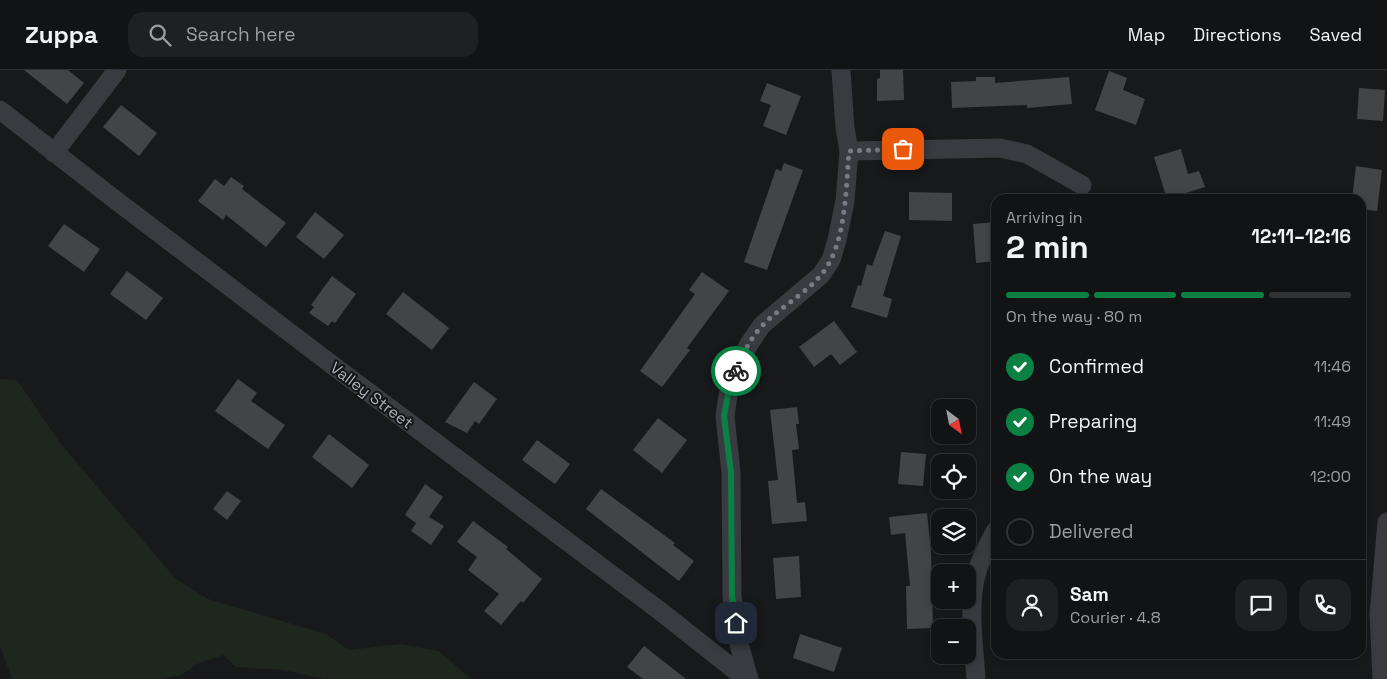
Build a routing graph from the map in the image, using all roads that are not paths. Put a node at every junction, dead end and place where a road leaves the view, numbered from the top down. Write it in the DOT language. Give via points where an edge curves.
graph roads {
  1 [pos="117,70"];
  2 [pos="842,70"];
  3 [pos="0,110"];
  4 [pos="849,151"];
  5 [pos="54,153"];
  6 [pos="1082,184"];
  7 [pos="1387,522"];
  8 [pos="991,541"];
  9 [pos="747,679"];
  10 [pos="976,679"];
  11 [pos="1382,679"];
  1 -- 5 [label="street"];
  2 -- 4 [label="street"];
  3 -- 5 [label="street, Valley Street"];
  4 -- 6 [label="street" via="1000,148 1027,154"];
  4 -- 9 [label="street" via="838,240 830,260 821,275 762,325 736,369 728,395 724,416 731,473 732,596"];
  5 -- 9 [label="street, Valley Street"];
  7 -- 11 [label="street" via="1379,614"];
  8 -- 10 [label="street" via="977,572 972,607"];
}
